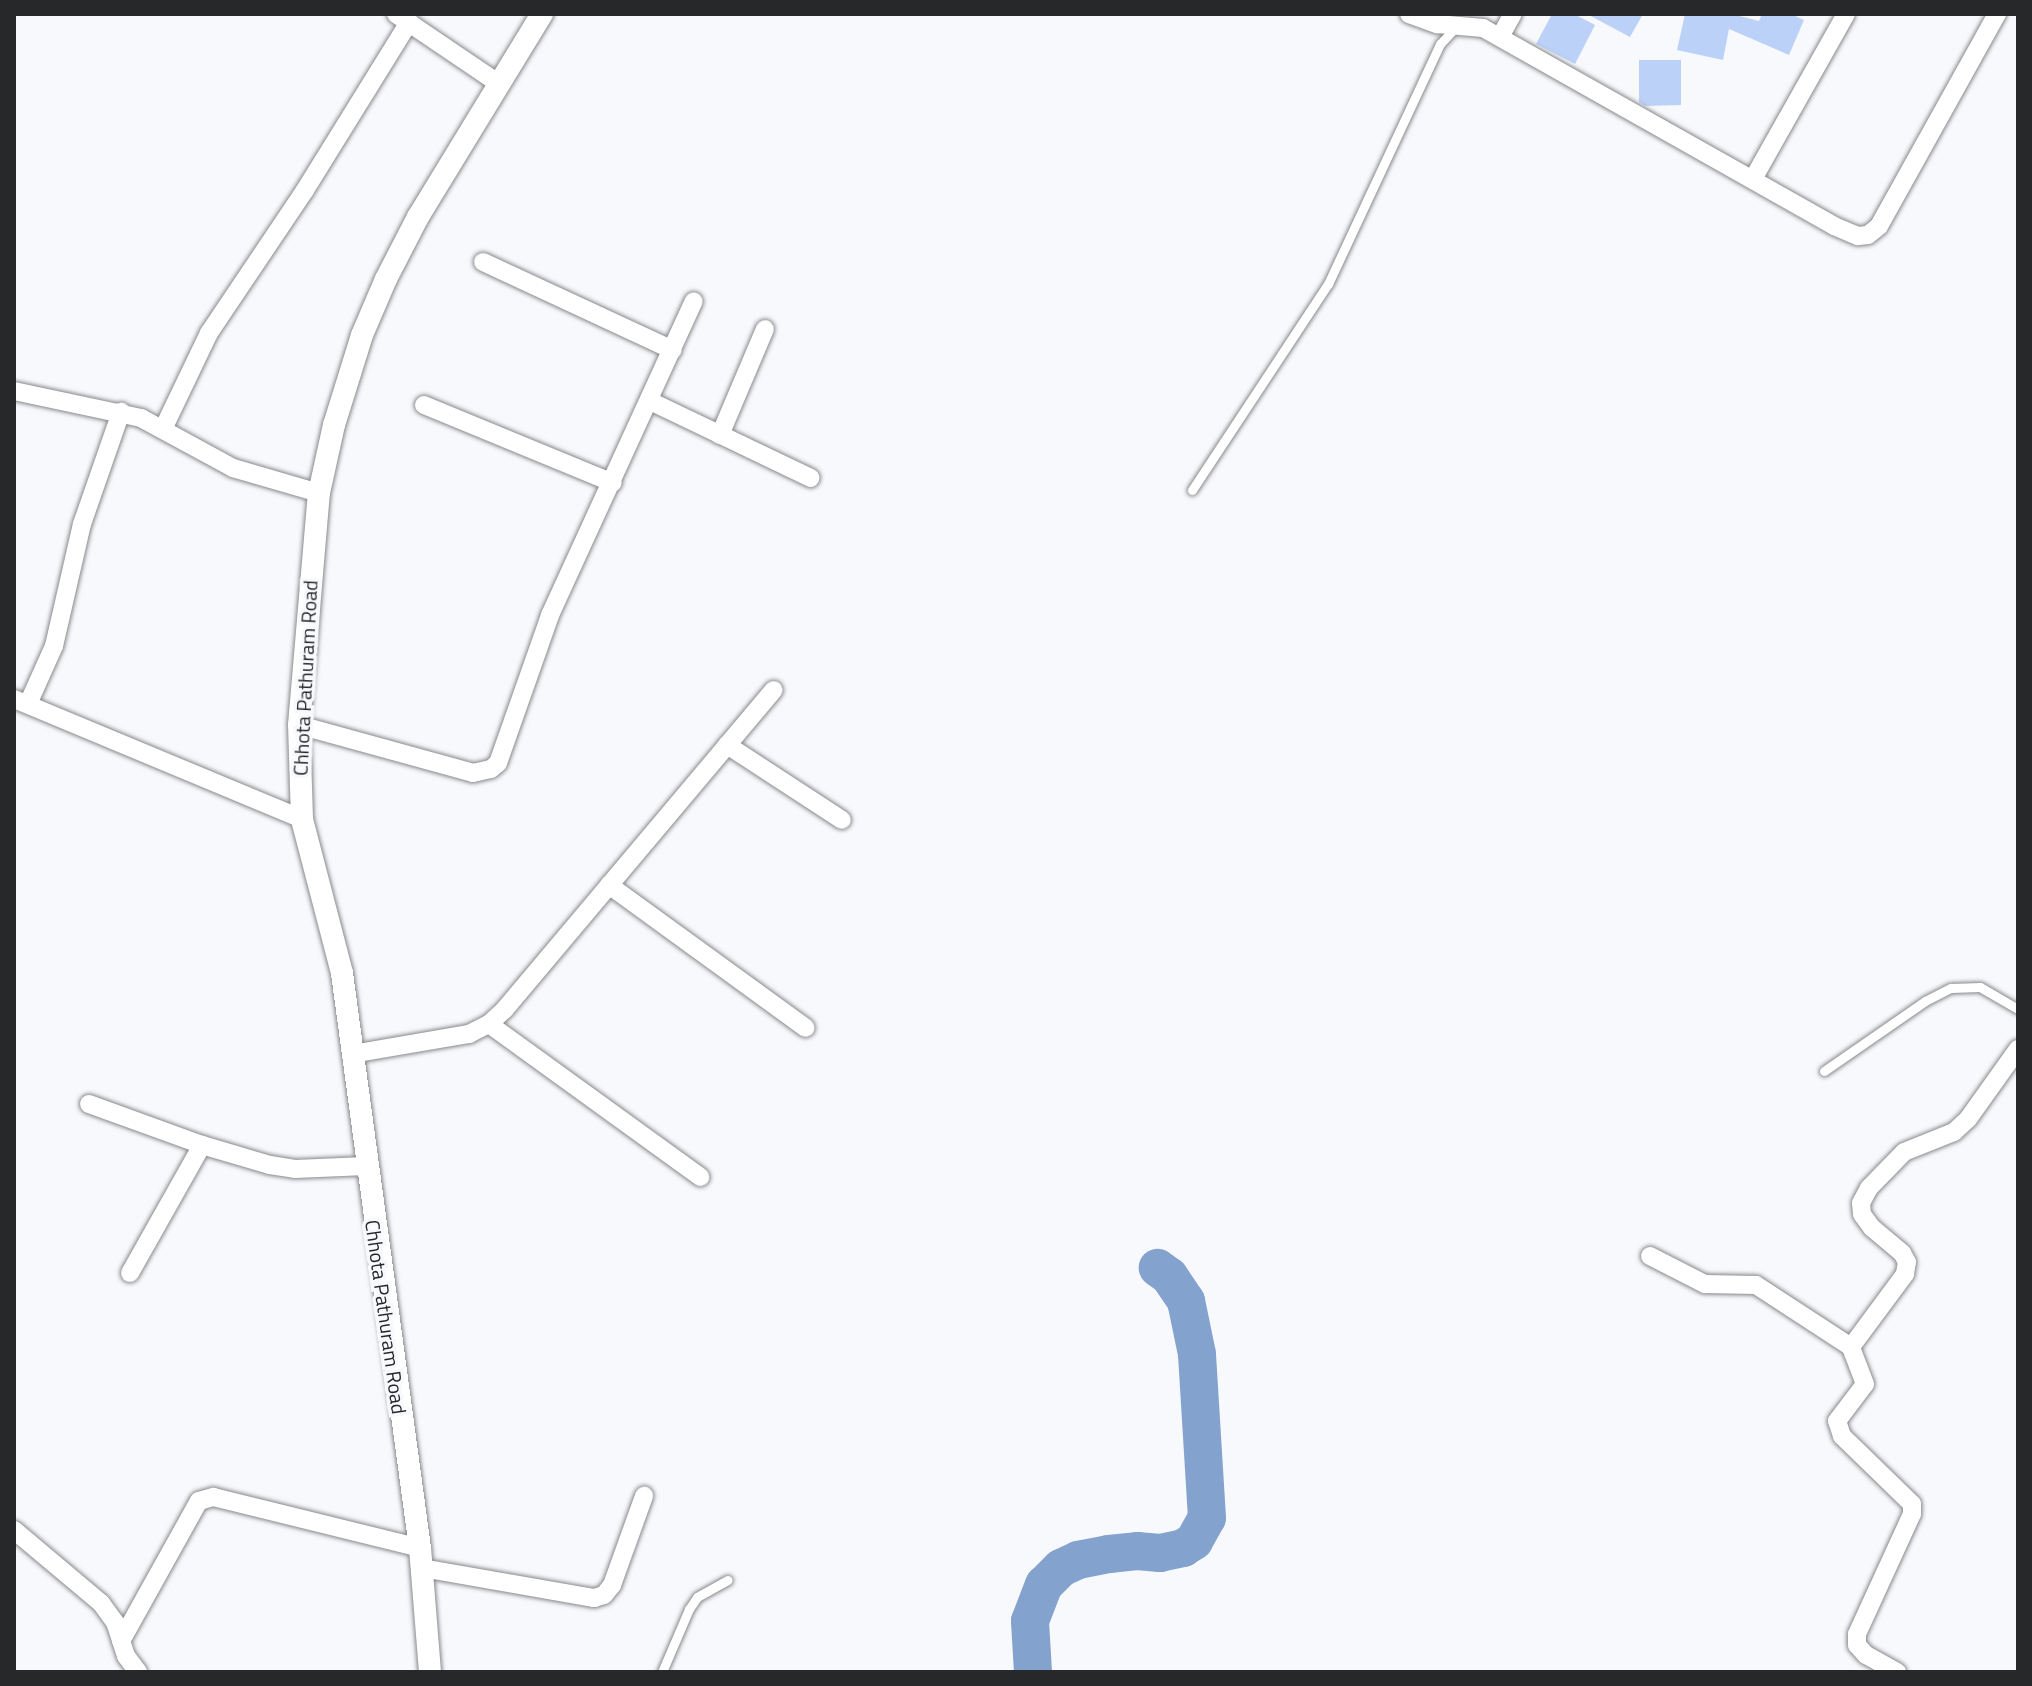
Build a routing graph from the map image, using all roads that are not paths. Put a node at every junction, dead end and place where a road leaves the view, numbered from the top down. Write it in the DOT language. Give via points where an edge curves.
graph roads {
  1 [pos="542,14"];
  2 [pos="1409,14"];
  3 [pos="1513,14"];
  4 [pos="1846,14"];
  5 [pos="1997,14"];
  6 [pos="402,18"];
  7 [pos="1463,19"];
  8 [pos="1500,37"];
  9 [pos="498,83"];
  10 [pos="1753,179"];
  11 [pos="483,262"];
  12 [pos="694,301"];
  13 [pos="765,329"];
  14 [pos="673,350"];
  15 [pos="14,391"];
  16 [pos="650,401"];
  17 [pos="424,405"];
  18 [pos="121,412"];
  19 [pos="164,427"];
  20 [pos="720,435"];
  21 [pos="811,478"];
  22 [pos="613,483"];
  23 [pos="1192,490"];
  24 [pos="319,493"];
  25 [pos="774,690"];
  26 [pos="21,702"];
  27 [pos="299,725"];
  28 [pos="727,745"];
  29 [pos="302,819"];
  30 [pos="842,820"];
  31 [pos="609,885"];
  32 [pos="2018,1009"];
  33 [pos="489,1024"];
  34 [pos="806,1028"];
  35 [pos="2018,1049"];
  36 [pos="352,1054"];
  37 [pos="1824,1071"];
  38 [pos="89,1104"];
  39 [pos="202,1145"];
  40 [pos="366,1166"];
  41 [pos="700,1177"];
  42 [pos="1650,1256"];
  43 [pos="130,1273"];
  44 [pos="1851,1347"];
  45 [pos="644,1496"];
  46 [pos="14,1530"];
  47 [pos="421,1558"];
  48 [pos="728,1580"];
  49 [pos="121,1641"];
  50 [pos="138,1672"];
  51 [pos="430,1672"];
  52 [pos="662,1672"];
  53 [pos="1897,1672"];
  1 -- 9 [label="street, Chhota Pathuram Road"];
  2 -- 7 [label="street" via="1437,24"];
  3 -- 8 [label="street"];
  4 -- 10 [label="street"];
  5 -- 10 [label="street" via="1879,226 1868,235 1834,226"];
  6 -- 9 [label="street"];
  6 -- 19 [label="street" via="305,190 209,333"];
  7 -- 8 [label="street"];
  7 -- 23 [label="lane" via="1440,44 1328,284"];
  8 -- 10 [label="street"];
  9 -- 24 [label="street, Chhota Pathuram Road" via="386,279 362,335"];
  11 -- 14 [label="street"];
  12 -- 14 [label="street"];
  13 -- 20 [label="street"];
  14 -- 16 [label="street"];
  15 -- 18 [label="street"];
  16 -- 20 [label="street"];
  16 -- 22 [label="street"];
  17 -- 22 [label="street"];
  18 -- 19 [label="street"];
  18 -- 26 [label="street" via="82,524 54,646"];
  19 -- 24 [label="street" via="233,468"];
  20 -- 21 [label="street"];
  22 -- 27 [label="street" via="533,657 503,755 491,769 473,773"];
  24 -- 27 [label="street, Chhota Pathuram Road"];
  25 -- 28 [label="street"];
  26 -- 29 [label="street"];
  27 -- 29 [label="street, Chhota Pathuram Road"];
  28 -- 30 [label="street"];
  28 -- 31 [label="street"];
  29 -- 36 [label="street, Chhota Pathuram Road" via="332,925"];
  31 -- 33 [label="street"];
  31 -- 34 [label="street"];
  32 -- 37 [label="lane" via="1980,987 1951,988"];
  33 -- 36 [label="street" via="469,1034"];
  33 -- 41 [label="street"];
  35 -- 44 [label="street" via="1961,1126 1904,1152 1869,1188 1862,1214 1907,1262 1905,1274"];
  36 -- 40 [label="street, Chhota Pathuram Road"];
  38 -- 39 [label="street"];
  39 -- 40 [label="street" via="295,1169"];
  39 -- 43 [label="street"];
  40 -- 47 [label="street, Chhota Pathuram Road"];
  42 -- 44 [label="street" via="1705,1284 1756,1285"];
  44 -- 53 [label="street" via="1865,1384 1839,1415 1839,1431 1912,1504 1857,1634 1857,1645 1866,1655"];
  45 -- 47 [label="street" via="612,1585 594,1598"];
  46 -- 49 [label="street" via="101,1603"];
  47 -- 49 [label="street" via="213,1497 199,1501 189,1513"];
  47 -- 51 [label="street, Chhota Pathuram Road"];
  48 -- 52 [label="lane" via="697,1597"];
  49 -- 50 [label="street"];
}
